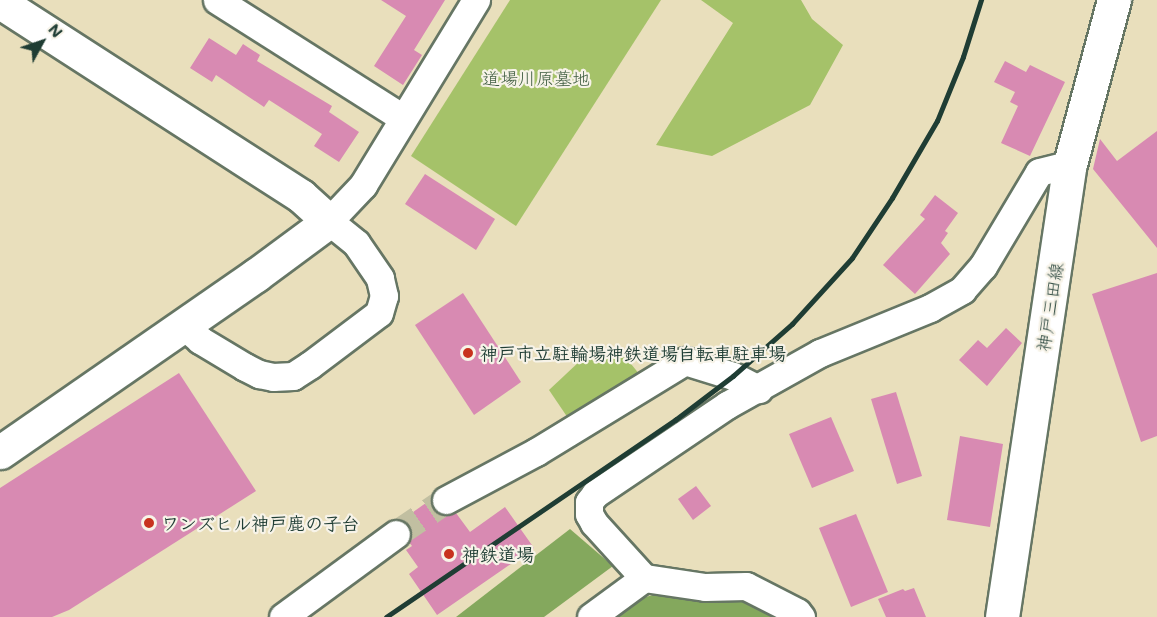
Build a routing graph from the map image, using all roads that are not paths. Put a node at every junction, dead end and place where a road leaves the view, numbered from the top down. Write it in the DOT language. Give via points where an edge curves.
graph roads {
  1 [pos="217,0"];
  2 [pos="476,0"];
  3 [pos="1114,0"];
  4 [pos="0,2"];
  5 [pos="403,118"];
  6 [pos="1070,164"];
  7 [pos="329,221"];
  8 [pos="183,325"];
  9 [pos="759,389"];
  10 [pos="0,452"];
  11 [pos="446,500"];
  12 [pos="396,534"];
  13 [pos="644,578"];
  14 [pos="283,617"];
  15 [pos="591,617"];
  16 [pos="801,617"];
  17 [pos="1002,617"];
  1 -- 5 [label="street"];
  2 -- 5 [label="street"];
  3 -- 6 [label="street, 神戸三田線"];
  4 -- 7 [label="street" via="301,196"];
  5 -- 7 [label="street" via="363,185"];
  6 -- 9 [label="street" via="1039,172 983,266 962,290 930,308 820,353"];
  6 -- 17 [label="street, 神戸三田線"];
  7 -- 8 [label="street"];
  7 -- 8 [label="street" via="356,243 372,264 384,296 379,314 324,356 293,376 259,374 200,340"];
  8 -- 10 [label="street"];
  9 -- 11 [label="street" via="685,361 536,452"];
  9 -- 13 [label="street" via="701,421 595,494 588,508 594,523"];
  12 -- 14 [label="street"];
  13 -- 15 [label="street"];
  13 -- 16 [label="street" via="705,587 746,586"];
}
